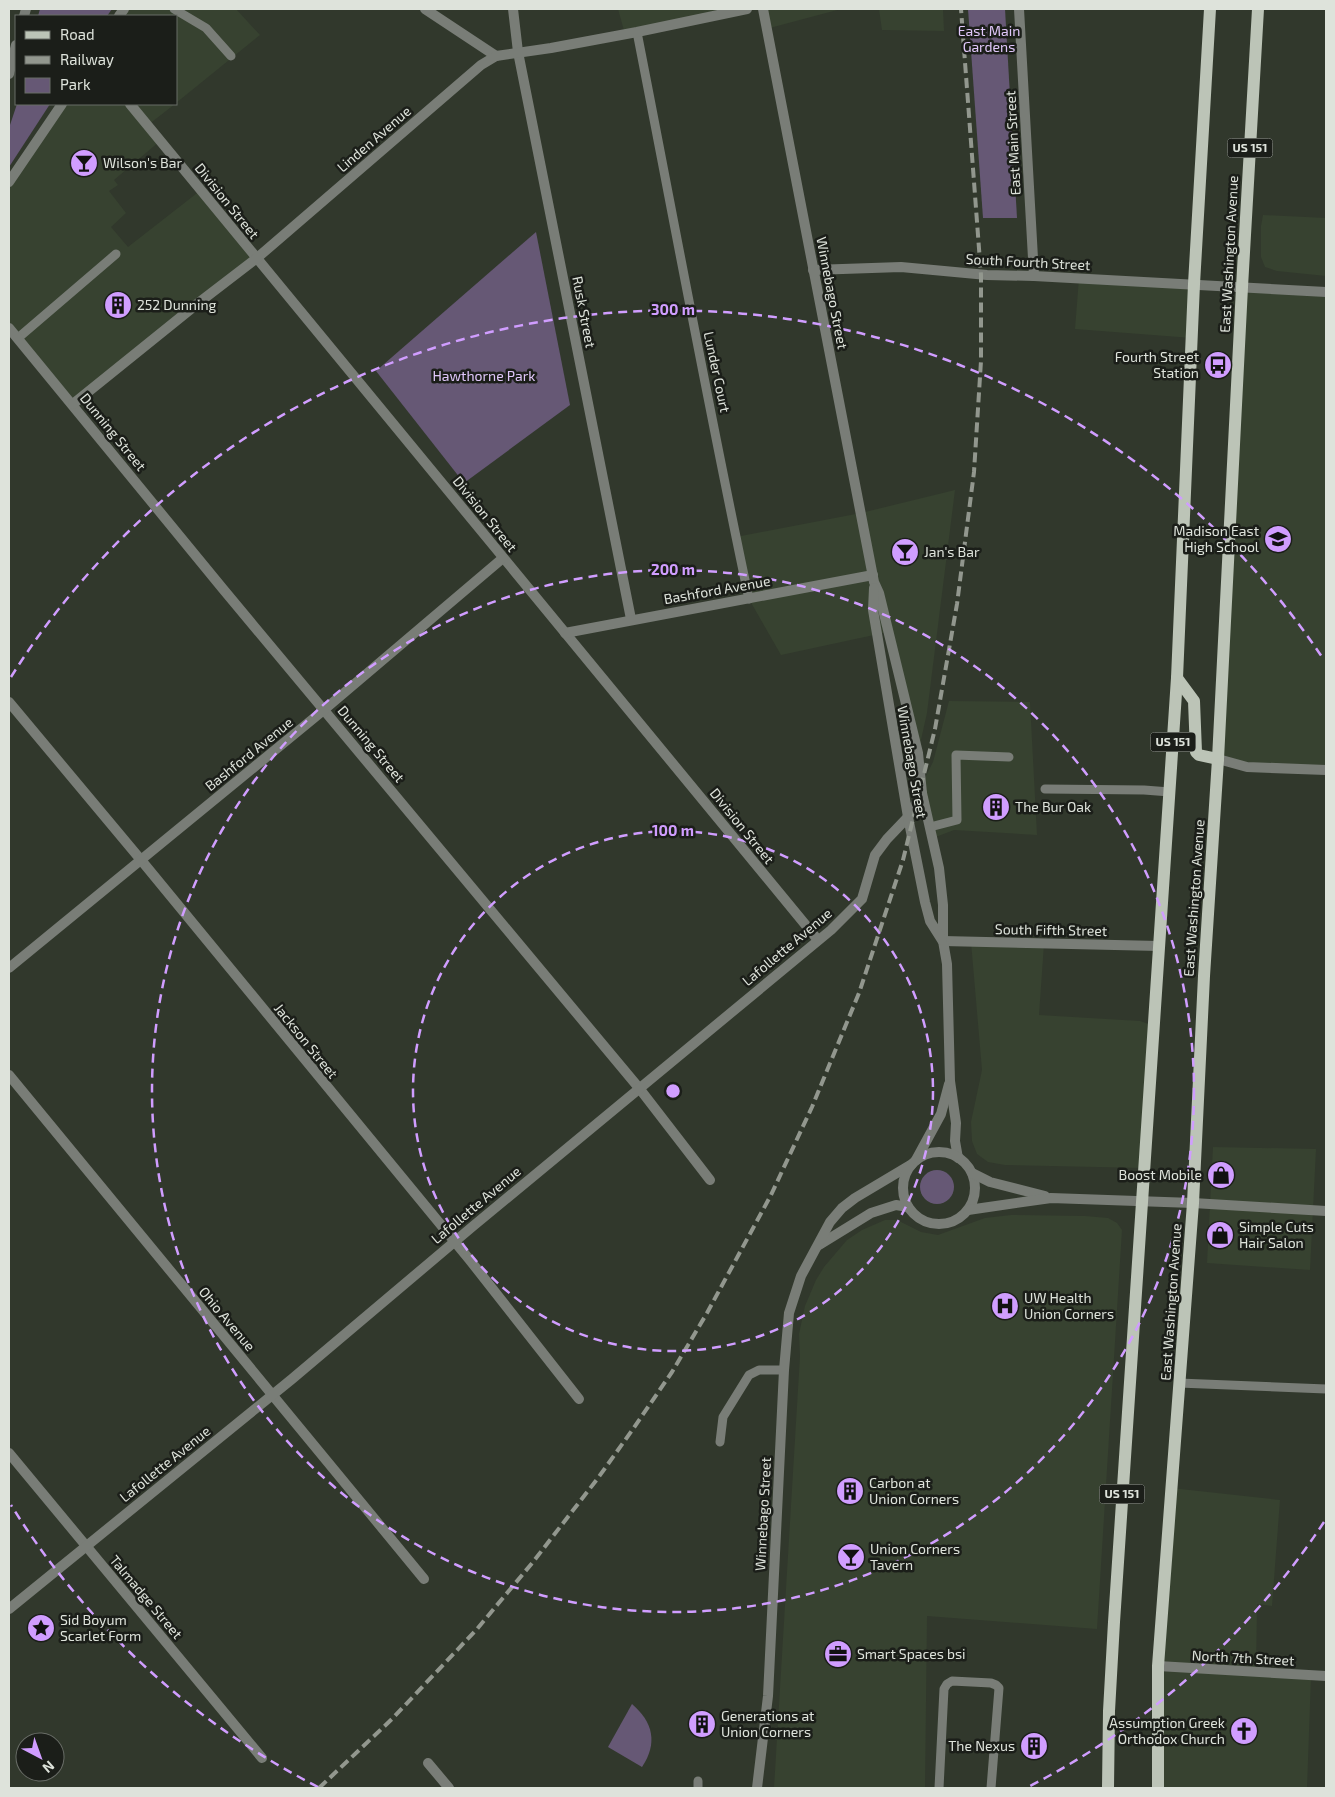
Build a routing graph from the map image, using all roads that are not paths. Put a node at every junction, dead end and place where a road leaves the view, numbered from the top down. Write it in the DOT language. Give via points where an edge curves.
graph roads {
  1 [pos="174,9"];
  2 [pos="425,9"];
  3 [pos="513,9"];
  4 [pos="747,9"];
  5 [pos="763,9"];
  6 [pos="1019,9"];
  7 [pos="1210,9"];
  8 [pos="1258,9"];
  9 [pos="637,32"];
  10 [pos="15,49"];
  11 [pos="518,52"];
  12 [pos="231,56"];
  13 [pos="496,56"];
  14 [pos="9,74"];
  15 [pos="61,105"];
  16 [pos="131,105"];
  17 [pos="9,182"];
  18 [pos="116,254"];
  19 [pos="257,258"];
  20 [pos="813,270"];
  21 [pos="1034,276"];
  22 [pos="1194,284"];
  23 [pos="1242,287"];
  24 [pos="1326,292"];
  25 [pos="9,328"];
  26 [pos="18,338"];
  27 [pos="72,404"];
  28 [pos="503,558"];
  29 [pos="874,578"];
  30 [pos="749,599"];
  31 [pos="630,619"];
  32 [pos="565,633"];
  33 [pos="1178,678"];
  34 [pos="9,702"];
  35 [pos="325,709"];
  36 [pos="1009,757"];
  37 [pos="1218,759"];
  38 [pos="1326,770"];
  39 [pos="1045,789"];
  40 [pos="1170,792"];
  41 [pos="922,793"];
  42 [pos="908,818"];
  43 [pos="930,826"];
  44 [pos="140,860"];
  45 [pos="818,940"];
  46 [pos="943,941"];
  47 [pos="1159,946"];
  48 [pos="9,968"];
  49 [pos="9,1076"];
  50 [pos="950,1081"];
  51 [pos="639,1088"];
  52 [pos="958,1158"];
  53 [pos="914,1162"];
  54 [pos="972,1173"];
  55 [pos="710,1180"];
  56 [pos="1051,1198"];
  57 [pos="1142,1200"];
  58 [pos="1193,1203"];
  59 [pos="908,1207"];
  60 [pos="968,1210"];
  61 [pos="1326,1211"];
  62 [pos="453,1242"];
  63 [pos="816,1247"];
  64 [pos="784,1370"];
  65 [pos="1179,1383"];
  66 [pos="1326,1389"];
  67 [pos="272,1394"];
  68 [pos="579,1399"];
  69 [pos="720,1442"];
  70 [pos="9,1453"];
  71 [pos="86,1547"];
  72 [pos="424,1579"];
  73 [pos="9,1609"];
  74 [pos="1158,1666"];
  75 [pos="1326,1676"];
  76 [pos="262,1758"];
  77 [pos="428,1763"];
  78 [pos="449,1788"];
  79 [pos="757,1788"];
  80 [pos="939,1788"];
  81 [pos="991,1788"];
  82 [pos="1108,1788"];
  83 [pos="1158,1788"];
  1 -- 12 [label="lane" via="206,28"];
  2 -- 13 [label="street"];
  3 -- 11 [label="street, Rusk Street"];
  4 -- 9 [label="street, Linden Avenue"];
  5 -- 20 [label="street, Winnebago Street"];
  6 -- 21 [label="street, East Main Street"];
  7 -- 22 [label="main road, US 151"];
  8 -- 23 [label="main road, East Washington Avenue / US 151"];
  9 -- 11 [label="street, Linden Avenue"];
  9 -- 30 [label="lane, Lunder Court" via="697,349"];
  10 -- 14 [label="street"];
  11 -- 13 [label="street, Linden Avenue"];
  11 -- 31 [label="street, Rusk Street"];
  13 -- 19 [label="street, Linden Avenue" via="481,65"];
  15 -- 17 [label="street"];
  16 -- 19 [label="street, Division Street"];
  18 -- 26 [label="lane"];
  19 -- 27 [label="street, Linden Avenue"];
  19 -- 28 [label="street, Division Street"];
  20 -- 21 [label="street, South Fourth Street" via="901,267"];
  20 -- 29 [label="street, Winnebago Street"];
  21 -- 22 [label="street, South Fourth Street"];
  22 -- 23 [label="street, South Fourth Street"];
  22 -- 33 [label="main road, US 151"];
  23 -- 24 [label="street, South Fourth Street"];
  23 -- 37 [label="main road, East Washington Avenue / US 151"];
  25 -- 26 [label="street, Dunning Street"];
  26 -- 27 [label="street, Dunning Street"];
  27 -- 35 [label="street, Dunning Street"];
  28 -- 32 [label="street, Division Street"];
  28 -- 35 [label="street, Bashford Avenue"];
  29 -- 30 [label="street, Bashford Avenue"];
  29 -- 41 [label="street, Winnebago Street" via="918,753"];
  29 -- 42 [label="street, Winnebago Street" via="873,610"];
  30 -- 31 [label="street, Bashford Avenue"];
  31 -- 32 [label="street, Bashford Avenue"];
  32 -- 45 [label="street, Division Street"];
  33 -- 37 [label="main road" via="1194,701 1196,752"];
  33 -- 40 [label="main road, US 151"];
  34 -- 44 [label="street, Jackson Street"];
  35 -- 44 [label="street, Bashford Avenue"];
  35 -- 51 [label="street, Dunning Street"];
  36 -- 43 [label="lane" via="956,754 957,820"];
  37 -- 38 [label="street" via="1247,766"];
  37 -- 58 [label="main road, East Washington Avenue / US 151"];
  39 -- 40 [label="lane"];
  40 -- 47 [label="main road, US 151"];
  41 -- 42 [label="street, Lafollette Avenue"];
  41 -- 43 [label="street, Winnebago Street"];
  42 -- 45 [label="street, Lafollette Avenue" via="887,838 875,856 862,899"];
  42 -- 46 [label="street, Winnebago Street" via="930,921"];
  43 -- 46 [label="street, Winnebago Street" via="939,868"];
  44 -- 48 [label="street, Bashford Avenue"];
  44 -- 62 [label="street, Jackson Street"];
  45 -- 51 [label="street, Lafollette Avenue"];
  46 -- 47 [label="street, South Fifth Street"];
  46 -- 50 [label="street, Winnebago Street"];
  47 -- 57 [label="main road, US 151"];
  49 -- 67 [label="street, Ohio Avenue"];
  50 -- 52 [label="street, Winnebago Street"];
  50 -- 53 [label="street, Winnebago Street" via="941,1114"];
  51 -- 55 [label="street, Dunning Street"];
  51 -- 62 [label="street, Lafollette Avenue"];
  52 -- 53 [label="street" via="937,1152"];
  52 -- 54 [label="street"];
  53 -- 59 [label="street" via="902,1185"];
  53 -- 63 [label="street, Winnebago Street" via="842,1208"];
  54 -- 56 [label="street" via="990,1182"];
  54 -- 60 [label="street" via="975,1192"];
  56 -- 57 [label="street"];
  56 -- 60 [label="street"];
  57 -- 58 [label="street"];
  57 -- 82 [label="main road, US 151" via="1114,1622"];
  58 -- 61 [label="street"];
  58 -- 65 [label="main road, East Washington Avenue / US 151"];
  59 -- 60 [label="street" via="921,1220 931,1224 952,1222"];
  59 -- 63 [label="street" via="896,1205 871,1213"];
  62 -- 67 [label="street, Lafollette Avenue"];
  62 -- 68 [label="street, Jackson Street"];
  63 -- 64 [label="street, Winnebago Street" via="801,1276 789,1312"];
  64 -- 69 [label="lane" via="759,1370 749,1375 723,1417"];
  64 -- 79 [label="street, Winnebago Street" via="768,1696"];
  65 -- 66 [label="lane"];
  65 -- 74 [label="main road, East Washington Avenue / US 151"];
  67 -- 71 [label="street, Lafollette Avenue"];
  67 -- 72 [label="street, Ohio Avenue"];
  70 -- 71 [label="street, Talmadge Street"];
  71 -- 73 [label="street, Lafollette Avenue"];
  71 -- 76 [label="street, Talmadge Street"];
  74 -- 75 [label="street, North 7th Street"];
  74 -- 83 [label="main road, East Washington Avenue / US 151"];
  77 -- 78 [label="street"];
  80 -- 81 [label="lane" via="944,1690 952,1681 991,1683 999,1688"];
}
